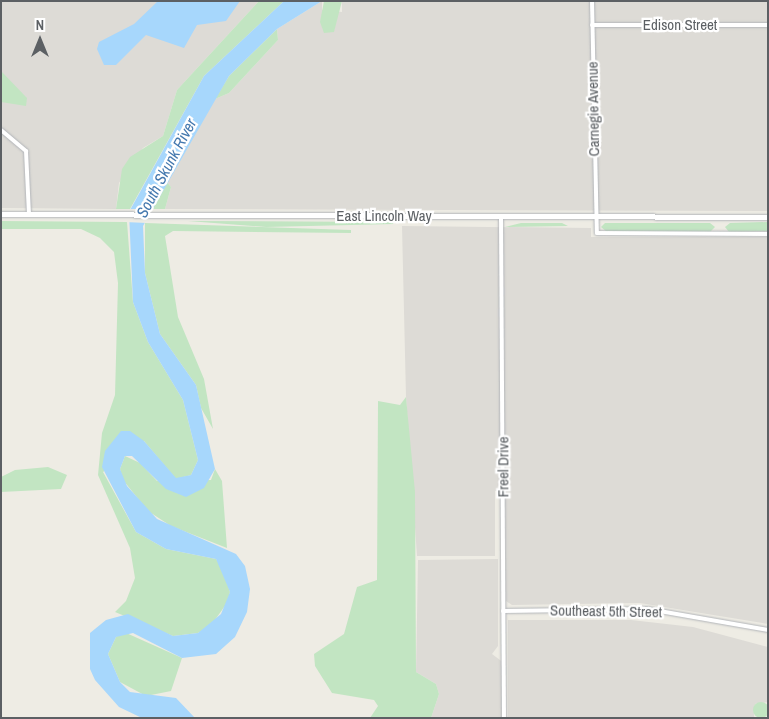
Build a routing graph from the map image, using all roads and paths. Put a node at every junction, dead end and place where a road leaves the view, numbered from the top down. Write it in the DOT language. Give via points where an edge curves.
graph roads {
  1 [pos="592,1"];
  2 [pos="592,25"];
  3 [pos="768,25"];
  4 [pos="1,130"];
  5 [pos="1,214"];
  6 [pos="29,214"];
  7 [pos="502,217"];
  8 [pos="594,217"];
  9 [pos="768,217"];
  10 [pos="768,234"];
  11 [pos="503,611"];
  12 [pos="768,630"];
  13 [pos="504,718"];
  1 -- 2 [label="street, Carnegie Avenue"];
  2 -- 3 [label="street, Edison Street"];
  2 -- 8 [label="street, Carnegie Avenue"];
  4 -- 6 [label="street" via="26,150"];
  5 -- 6 [label="main road, East Lincoln Way"];
  6 -- 7 [label="main road, East Lincoln Way"];
  7 -- 8 [label="main road, East Lincoln Way"];
  7 -- 11 [label="street, Freel Drive"];
  8 -- 9 [label="main road, East Lincoln Way"];
  8 -- 10 [label="street" via="601,235"];
  11 -- 12 [label="street, Southeast 5th Street" via="648,609"];
  11 -- 13 [label="street, Freel Drive"];
}
